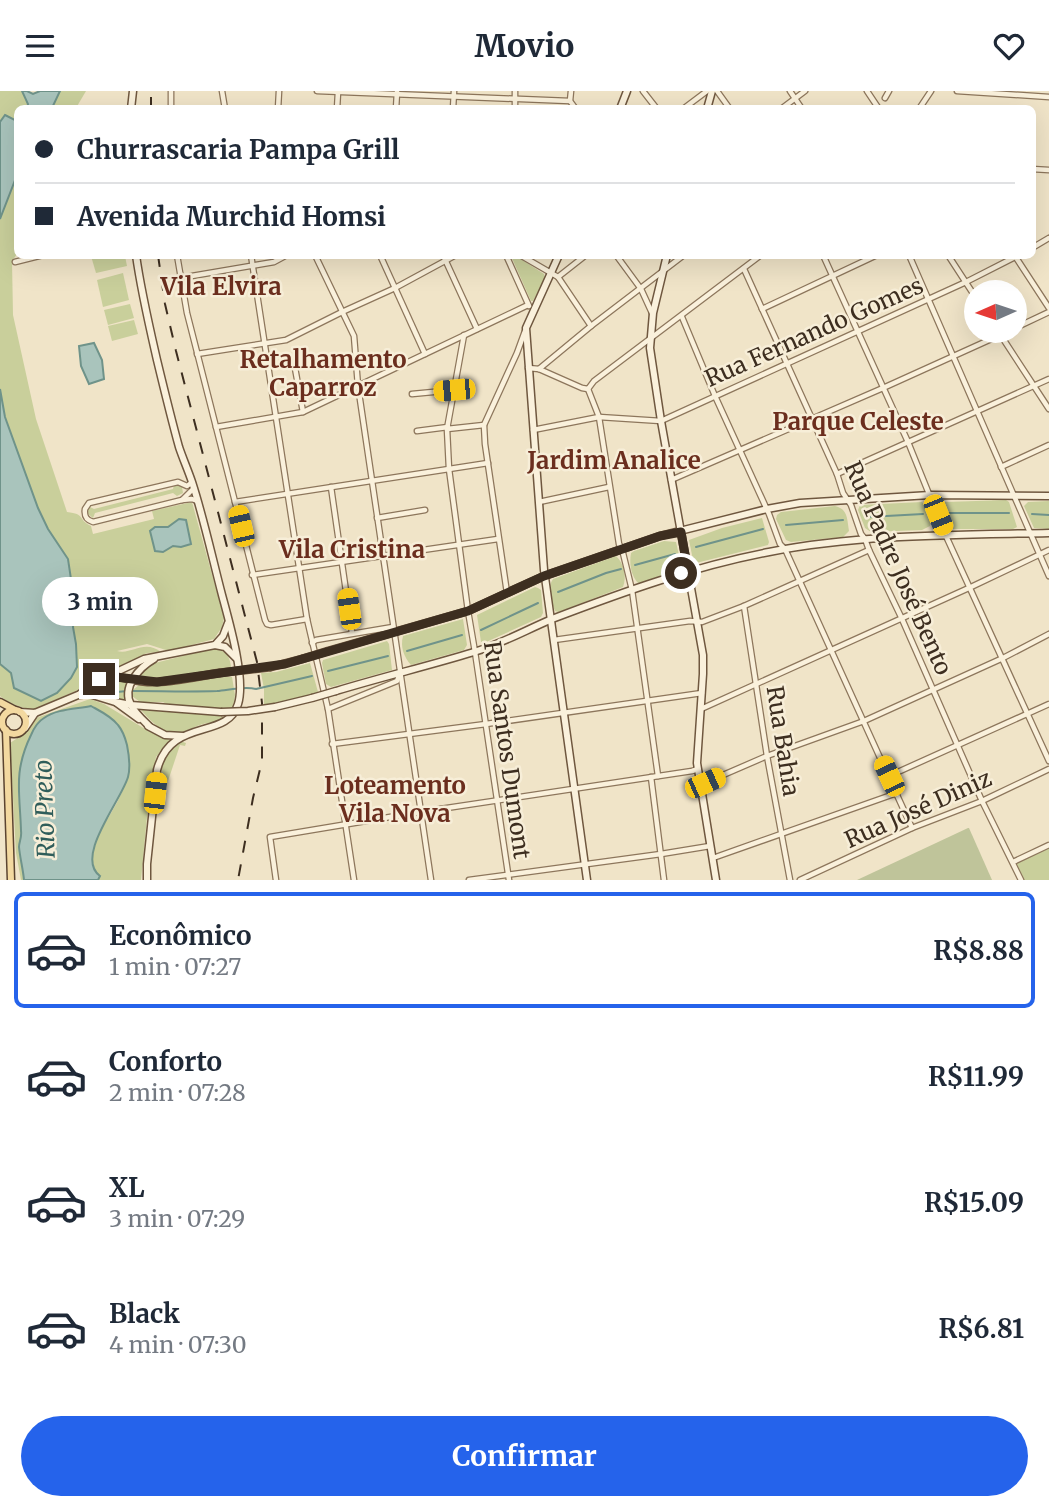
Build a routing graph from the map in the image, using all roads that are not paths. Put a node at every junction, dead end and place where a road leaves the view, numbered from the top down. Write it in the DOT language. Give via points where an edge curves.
graph roads {
  1 [pos="317,91"];
  2 [pos="338,91"];
  3 [pos="515,91"];
  4 [pos="571,91"];
  5 [pos="643,91"];
  6 [pos="706,91"];
  7 [pos="715,91"];
  8 [pos="790,91"];
  9 [pos="805,91"];
  10 [pos="889,91"];
  11 [pos="957,91"];
  12 [pos="397,92"];
  13 [pos="454,93"];
  14 [pos="1049,97"];
  15 [pos="795,98"];
  16 [pos="884,98"];
  17 [pos="515,99"];
  18 [pos="570,101"];
  19 [pos="515,105"];
  20 [pos="573,105"];
  21 [pos="654,105"];
  22 [pos="687,105"];
  23 [pos="727,105"];
  24 [pos="786,105"];
  25 [pos="800,105"];
  26 [pos="1049,232"];
  27 [pos="1049,238"];
  28 [pos="27,259"];
  29 [pos="137,259"];
  30 [pos="178,259"];
  31 [pos="252,259"];
  32 [pos="280,259"];
  33 [pos="317,259"];
  34 [pos="382,259"];
  35 [pos="442,259"];
  36 [pos="444,259"];
  37 [pos="508,259"];
  38 [pos="527,259"];
  39 [pos="558,259"];
  40 [pos="580,259"];
  41 [pos="619,259"];
  42 [pos="666,259"];
  43 [pos="679,259"];
  44 [pos="756,259"];
  45 [pos="825,259"];
  46 [pos="868,259"];
  47 [pos="911,259"];
  48 [pos="950,259"];
  49 [pos="1011,259"];
  50 [pos="1019,259"];
  51 [pos="15,262"];
  52 [pos="253,265"];
  53 [pos="744,269"];
  54 [pos="663,272"];
  55 [pos="555,275"];
  56 [pos="832,276"];
  57 [pos="180,278"];
  58 [pos="965,280"];
  59 [pos="970,280"];
  60 [pos="964,283"];
  61 [pos="396,288"];
  62 [pos="640,289"];
  63 [pos="929,298"];
  64 [pos="528,305"];
  65 [pos="762,309"];
  66 [pos="1049,310"];
  67 [pos="342,312"];
  68 [pos="533,313"];
  69 [pos="653,313"];
  70 [pos="682,317"];
  71 [pos="1027,322"];
  72 [pos="591,326"];
  73 [pos="526,328"];
  74 [pos="477,329"];
  75 [pos="857,331"];
  76 [pos="464,335"];
  77 [pos="650,339"];
  78 [pos="265,342"];
  79 [pos="979,343"];
  80 [pos="1007,343"];
  81 [pos="527,351"];
  82 [pos="197,353"];
  83 [pos="425,353"];
  84 [pos="517,353"];
  85 [pos="953,355"];
  86 [pos="787,365"];
  87 [pos="295,368"];
  88 [pos="528,368"];
  89 [pos="539,369"];
  90 [pos="1049,379"];
  91 [pos="358,386"];
  92 [pos="1035,386"];
  93 [pos="883,388"];
  94 [pos="588,389"];
  95 [pos="454,390"];
  96 [pos="412,394"];
  97 [pos="715,396"];
  98 [pos="1049,409"];
  99 [pos="978,411"];
  100 [pos="303,412"];
  101 [pos="277,417"];
  102 [pos="599,417"];
  103 [pos="812,419"];
  104 [pos="661,421"];
  105 [pos="484,425"];
  106 [pos="216,427"];
  107 [pos="448,428"];
  108 [pos="533,429"];
  109 [pos="417,431"];
  110 [pos="908,442"];
  111 [pos="1049,445"];
  112 [pos="740,451"];
  113 [pos="488,463"];
  114 [pos="1001,467"];
  115 [pos="449,469"];
  116 [pos="837,474"];
  117 [pos="671,480"];
  118 [pos="372,481"];
  119 [pos="181,484"];
  120 [pos="193,485"];
  121 [pos="331,487"];
  122 [pos="609,487"];
  123 [pos="289,494"];
  124 [pos="930,495"];
  125 [pos="1013,495"];
  126 [pos="1049,496"];
  127 [pos="847,499"];
  128 [pos="181,500"];
  129 [pos="197,501"];
  130 [pos="235,502"];
  131 [pos="539,502"];
  132 [pos="767,509"];
  133 [pos="425,510"];
  134 [pos="377,518"];
  135 [pos="681,532"];
  136 [pos="1049,533"];
  137 [pos="1030,534"];
  138 [pos="946,535"];
  139 [pos="498,539"];
  140 [pos="865,539"];
  141 [pos="459,545"];
  142 [pos="622,549"];
  143 [pos="785,549"];
  144 [pos="869,550"];
  145 [pos="1049,550"];
  146 [pos="1039,554"];
  147 [pos="383,556"];
  148 [pos="342,562"];
  149 [pos="300,568"];
  150 [pos="688,571"];
  151 [pos="253,575"];
  152 [pos="544,576"];
  153 [pos="1049,576"];
  154 [pos="799,582"];
  155 [pos="971,587"];
  156 [pos="632,590"];
  157 [pos="508,593"];
  158 [pos="744,606"];
  159 [pos="468,611"];
  160 [pos="307,619"];
  161 [pos="902,619"];
  162 [pos="552,620"];
  163 [pos="229,621"];
  164 [pos="697,622"];
  165 [pos="636,628"];
  166 [pos="393,629"];
  167 [pos="352,633"];
  168 [pos="1049,634"];
  169 [pos="554,641"];
  170 [pos="312,643"];
  171 [pos="215,645"];
  172 [pos="831,651"];
  173 [pos="475,652"];
  174 [pos="159,656"];
  175 [pos="1003,657"];
  176 [pos="237,660"];
  177 [pos="401,672"];
  178 [pos="108,676"];
  179 [pos="134,679"];
  180 [pos="756,684"];
  181 [pos="932,689"];
  182 [pos="702,693"];
  183 [pos="78,695"];
  184 [pos="646,701"];
  185 [pos="0,702"];
  186 [pos="115,702"];
  187 [pos="1049,703"];
  188 [pos="131,705"];
  189 [pos="328,709"];
  190 [pos="701,709"];
  191 [pos="18,711"];
  192 [pos="564,712"];
  193 [pos="36,713"];
  194 [pos="1028,714"];
  195 [pos="864,721"];
  196 [pos="3,724"];
  197 [pos="486,724"];
  198 [pos="149,726"];
  199 [pos="25,727"];
  200 [pos="410,734"];
  201 [pos="183,736"];
  202 [pos="332,744"];
  203 [pos="957,745"];
  204 [pos="767,756"];
  205 [pos="1049,761"];
  206 [pos="698,769"];
  207 [pos="1049,769"];
  208 [pos="7,772"];
  209 [pos="651,776"];
  210 [pos="658,776"];
  211 [pos="889,776"];
  212 [pos="0,779"];
  213 [pos="700,785"];
  214 [pos="574,788"];
  215 [pos="897,793"];
  216 [pos="497,800"];
  217 [pos="982,801"];
  218 [pos="421,812"];
  219 [pos="345,825"];
  220 [pos="912,828"];
  221 [pos="781,833"];
  222 [pos="1049,845"];
  223 [pos="710,846"];
  224 [pos="661,854"];
  225 [pos="712,858"];
  226 [pos="1013,862"];
  227 [pos="584,865"];
  228 [pos="509,878"];
  229 [pos="11,880"];
  230 [pos="147,880"];
  231 [pos="276,880"];
  232 [pos="354,880"];
  233 [pos="430,880"];
  234 [pos="469,880"];
  235 [pos="587,880"];
  236 [pos="664,880"];
  237 [pos="716,880"];
  238 [pos="790,880"];
  239 [pos="800,880"];
  240 [pos="1021,880"];
  1 -- 2 [label="street"];
  2 -- 12 [label="street"];
  3 -- 17 [label="street"];
  4 -- 18 [label="street"];
  5 -- 21 [label="street"];
  6 -- 22 [label="street"];
  7 -- 23 [label="street"];
  8 -- 15 [label="street"];
  9 -- 15 [label="street"];
  10 -- 16 [label="street"];
  11 -- 14 [label="street"];
  12 -- 13 [label="street"];
  13 -- 17 [label="street"];
  15 -- 24 [label="street"];
  15 -- 25 [label="street"];
  17 -- 18 [label="street"];
  17 -- 19 [label="street"];
  18 -- 20 [label="street"];
  26 -- 27 [label="street"];
  28 -- 51 [label="street"];
  29 -- 120 [label="main road" via="163,384"];
  30 -- 57 [label="street"];
  31 -- 52 [label="street"];
  32 -- 52 [label="street"];
  33 -- 67 [label="street"];
  34 -- 61 [label="street"];
  35 -- 61 [label="street"];
  36 -- 74 [label="street"];
  37 -- 64 [label="street"];
  38 -- 55 [label="street"];
  39 -- 55 [label="main road"];
  40 -- 55 [label="street"];
  41 -- 62 [label="street"];
  42 -- 54 [label="main road"];
  43 -- 54 [label="street"];
  44 -- 53 [label="street"];
  45 -- 56 [label="street"];
  46 -- 56 [label="street"];
  47 -- 63 [label="street"];
  48 -- 58 [label="street"];
  49 -- 59 [label="street, Rua Fernando Gomes"];
  50 -- 66 [label="street"];
  52 -- 57 [label="street"];
  52 -- 78 [label="street"];
  53 -- 65 [label="street, Rua Padre José Bento"];
  53 -- 70 [label="street"];
  54 -- 62 [label="street"];
  54 -- 69 [label="main road"];
  55 -- 68 [label="main road"];
  55 -- 72 [label="street"];
  56 -- 65 [label="street"];
  56 -- 75 [label="street"];
  57 -- 82 [label="street"];
  60 -- 63 [label="street, Rua Fernando Gomes"];
  61 -- 67 [label="street"];
  61 -- 83 [label="street"];
  62 -- 69 [label="street"];
  62 -- 72 [label="street"];
  63 -- 75 [label="street, Rua Fernando Gomes"];
  63 -- 85 [label="street"];
  64 -- 68 [label="street"];
  64 -- 74 [label="street"];
  65 -- 86 [label="street, Rua Padre José Bento"];
  66 -- 71 [label="street"];
  67 -- 78 [label="street" via="286,340"];
  67 -- 91 [label="street" via="354,336"];
  68 -- 73 [label="main road"];
  69 -- 77 [label="main road"];
  70 -- 77 [label="street"];
  70 -- 97 [label="street"];
  72 -- 89 [label="street"];
  73 -- 81 [label="main road"];
  73 -- 84 [label="street"];
  74 -- 76 [label="street"];
  75 -- 86 [label="street, Rua Fernando Gomes"];
  75 -- 93 [label="street"];
  76 -- 83 [label="street"];
  76 -- 95 [label="street, Rua Santos Dumont"];
  77 -- 94 [label="street"];
  77 -- 104 [label="main road"];
  78 -- 82 [label="street"];
  78 -- 101 [label="street"];
  79 -- 85 [label="street"];
  80 -- 92 [label="street"];
  81 -- 84 [label="street"];
  81 -- 88 [label="main road"];
  82 -- 106 [label="street"];
  83 -- 91 [label="street"];
  84 -- 105 [label="street"];
  85 -- 93 [label="street"];
  85 -- 99 [label="street"];
  86 -- 97 [label="street, Rua Fernando Gomes"];
  86 -- 103 [label="street, Rua Padre José Bento"];
  87 -- 100 [label="street"];
  88 -- 89 [label="street"];
  88 -- 108 [label="main road"];
  89 -- 94 [label="street"];
  90 -- 92 [label="street"];
  91 -- 100 [label="street"];
  91 -- 118 [label="street"];
  92 -- 98 [label="street"];
  92 -- 99 [label="street"];
  93 -- 103 [label="street"];
  93 -- 110 [label="street"];
  94 -- 102 [label="street"];
  95 -- 96 [label="street"];
  95 -- 107 [label="street, Rua Santos Dumont"];
  97 -- 104 [label="street, Rua Fernando Gomes"];
  97 -- 112 [label="street"];
  99 -- 110 [label="street"];
  99 -- 114 [label="street"];
  100 -- 101 [label="street"];
  101 -- 106 [label="street"];
  101 -- 123 [label="street"];
  102 -- 104 [label="street"];
  102 -- 108 [label="street"];
  102 -- 122 [label="street"];
  103 -- 112 [label="street"];
  103 -- 116 [label="street, Rua Padre José Bento"];
  104 -- 117 [label="main road"];
  105 -- 107 [label="street"];
  105 -- 113 [label="street"];
  106 -- 130 [label="street"];
  107 -- 109 [label="street"];
  107 -- 115 [label="street, Rua Santos Dumont"];
  108 -- 131 [label="main road"];
  110 -- 116 [label="street"];
  110 -- 124 [label="street"];
  111 -- 114 [label="street"];
  112 -- 117 [label="street"];
  112 -- 132 [label="street"];
  113 -- 115 [label="street"];
  113 -- 139 [label="street"];
  114 -- 125 [label="street"];
  115 -- 118 [label="street"];
  115 -- 141 [label="street, Rua Santos Dumont"];
  116 -- 127 [label="street, Rua Padre José Bento"];
  117 -- 135 [label="main road"];
  118 -- 121 [label="street"];
  118 -- 134 [label="street"];
  119 -- 120 [label="street"];
  119 -- 128 [label="street" via="186,490"];
  119 -- 128 [label="street" via="89,503 84,513 93,522"];
  120 -- 128 [label="street"];
  120 -- 129 [label="main road"];
  121 -- 123 [label="street"];
  121 -- 148 [label="street"];
  122 -- 131 [label="street"];
  122 -- 142 [label="street"];
  123 -- 130 [label="street"];
  123 -- 149 [label="street"];
  124 -- 125 [label="main road"];
  124 -- 127 [label="main road"];
  124 -- 138 [label="street"];
  125 -- 126 [label="main road"];
  125 -- 137 [label="street"];
  127 -- 132 [label="main road"];
  127 -- 140 [label="street, Rua Padre José Bento"];
  128 -- 129 [label="street"];
  129 -- 163 [label="main road"];
  130 -- 151 [label="street"];
  131 -- 152 [label="main road"];
  132 -- 135 [label="main road"];
  132 -- 143 [label="street"];
  133 -- 134 [label="street"];
  134 -- 147 [label="street"];
  135 -- 142 [label="main road"];
  135 -- 150 [label="main road"];
  136 -- 137 [label="main road"];
  137 -- 138 [label="main road"];
  137 -- 146 [label="street"];
  138 -- 140 [label="main road"];
  138 -- 155 [label="street"];
  139 -- 141 [label="street"];
  139 -- 157 [label="street"];
  140 -- 143 [label="main road"];
  140 -- 144 [label="street, Rua Padre José Bento"];
  141 -- 147 [label="street"];
  141 -- 159 [label="street, Rua Santos Dumont"];
  142 -- 152 [label="main road"];
  142 -- 156 [label="street"];
  143 -- 150 [label="main road"];
  143 -- 154 [label="street"];
  144 -- 154 [label="street"];
  144 -- 161 [label="street, Rua Padre José Bento"];
  145 -- 146 [label="street"];
  146 -- 153 [label="street"];
  146 -- 155 [label="street"];
  147 -- 148 [label="street"];
  147 -- 166 [label="street"];
  148 -- 149 [label="street"];
  148 -- 167 [label="street"];
  149 -- 151 [label="street"];
  149 -- 160 [label="street"];
  150 -- 156 [label="main road"];
  150 -- 164 [label="main road"];
  151 -- 160 [label="street" via="267,624"];
  152 -- 157 [label="main road"];
  152 -- 162 [label="main road"];
  154 -- 158 [label="street"];
  154 -- 172 [label="street"];
  155 -- 161 [label="street"];
  155 -- 175 [label="street"];
  156 -- 162 [label="main road"];
  156 -- 165 [label="street"];
  157 -- 159 [label="main road"];
  158 -- 164 [label="street"];
  158 -- 180 [label="street, Rua Bahia"];
  159 -- 166 [label="main road"];
  159 -- 173 [label="street, Rua Santos Dumont"];
  160 -- 170 [label="street"];
  161 -- 172 [label="street"];
  161 -- 181 [label="street, Rua Padre José Bento"];
  162 -- 169 [label="main road"];
  162 -- 173 [label="main road"];
  163 -- 171 [label="main road"];
  163 -- 176 [label="main road"];
  164 -- 165 [label="street"];
  164 -- 182 [label="main road" via="704,666"];
  165 -- 169 [label="street"];
  165 -- 184 [label="street"];
  166 -- 167 [label="street"];
  166 -- 177 [label="street"];
  166 -- 179 [label="main road, bridge" via="271,667 157,682"];
  167 -- 170 [label="street"];
  168 -- 175 [label="street"];
  169 -- 192 [label="main road"];
  170 -- 189 [label="street"];
  171 -- 174 [label="main road"];
  171 -- 176 [label="main road"];
  172 -- 180 [label="street"];
  172 -- 195 [label="street"];
  173 -- 177 [label="main road"];
  173 -- 197 [label="street, Rua Santos Dumont"];
  174 -- 178 [label="main road"];
  174 -- 179 [label="main road"];
  175 -- 181 [label="street"];
  175 -- 194 [label="street"];
  176 -- 201 [label="main road" via="238,706 228,721"];
  177 -- 188 [label="main road, bridge" via="248,711"];
  177 -- 189 [label="street" via="397,681"];
  177 -- 200 [label="street"];
  178 -- 179 [label="main road"];
  178 -- 183 [label="main road"];
  179 -- 188 [label="main road" via="129,691"];
  180 -- 190 [label="street"];
  180 -- 204 [label="street, Rua Bahia"];
  181 -- 195 [label="street"];
  181 -- 203 [label="street, Rua Padre José Bento"];
  182 -- 184 [label="street"];
  182 -- 190 [label="main road"];
  183 -- 186 [label="main road"];
  183 -- 193 [label="main road"];
  184 -- 192 [label="street"];
  184 -- 210 [label="street"];
  185 -- 191 [label="main road"];
  186 -- 188 [label="main road"];
  186 -- 198 [label="main road"];
  187 -- 194 [label="street"];
  188 -- 198 [label="main road"];
  189 -- 202 [label="street"];
  190 -- 206 [label="main road"];
  191 -- 193 [label="main road"];
  191 -- 196 [label="main road" via="6,713"];
  191 -- 199 [label="main road" via="26,720"];
  192 -- 197 [label="street"];
  192 -- 214 [label="main road"];
  193 -- 199 [label="main road"];
  194 -- 203 [label="street"];
  194 -- 205 [label="street"];
  195 -- 204 [label="street"];
  195 -- 211 [label="street"];
  196 -- 199 [label="main road" via="16,734"];
  196 -- 208 [label="main road"];
  197 -- 200 [label="street"];
  197 -- 216 [label="street, Rua Santos Dumont"];
  198 -- 201 [label="main road" via="165,735"];
  200 -- 202 [label="street"];
  200 -- 218 [label="street"];
  201 -- 230 [label="main road" via="160,759"];
  202 -- 219 [label="street"];
  203 -- 211 [label="street"];
  203 -- 217 [label="street, Rua Padre José Bento"];
  204 -- 213 [label="street"];
  204 -- 221 [label="street, Rua Bahia"];
  206 -- 210 [label="street"];
  206 -- 213 [label="main road"];
  207 -- 217 [label="street, Rua José Diniz"];
  208 -- 212 [label="street"];
  208 -- 229 [label="main road"];
  209 -- 210 [label="street"];
  209 -- 214 [label="street"];
  209 -- 224 [label="street"];
  211 -- 215 [label="street"];
  213 -- 223 [label="main road"];
  214 -- 216 [label="street"];
  214 -- 227 [label="main road"];
  215 -- 220 [label="street"];
  215 -- 221 [label="street"];
  216 -- 218 [label="street"];
  216 -- 228 [label="street, Rua Santos Dumont"];
  217 -- 220 [label="street, Rua José Diniz"];
  217 -- 226 [label="street, Rua Padre José Bento"];
  218 -- 219 [label="street"];
  218 -- 233 [label="street"];
  219 -- 231 [label="street" via="270,837"];
  219 -- 232 [label="street"];
  220 -- 239 [label="street, Rua José Diniz"];
  221 -- 225 [label="street"];
  221 -- 238 [label="street, Rua Bahia"];
  222 -- 226 [label="street"];
  223 -- 224 [label="street"];
  223 -- 225 [label="main road"];
  224 -- 227 [label="street"];
  224 -- 236 [label="street"];
  225 -- 237 [label="main road"];
  226 -- 240 [label="street, Rua Padre José Bento"];
  227 -- 228 [label="street"];
  227 -- 235 [label="main road"];
  228 -- 234 [label="street"];
}
